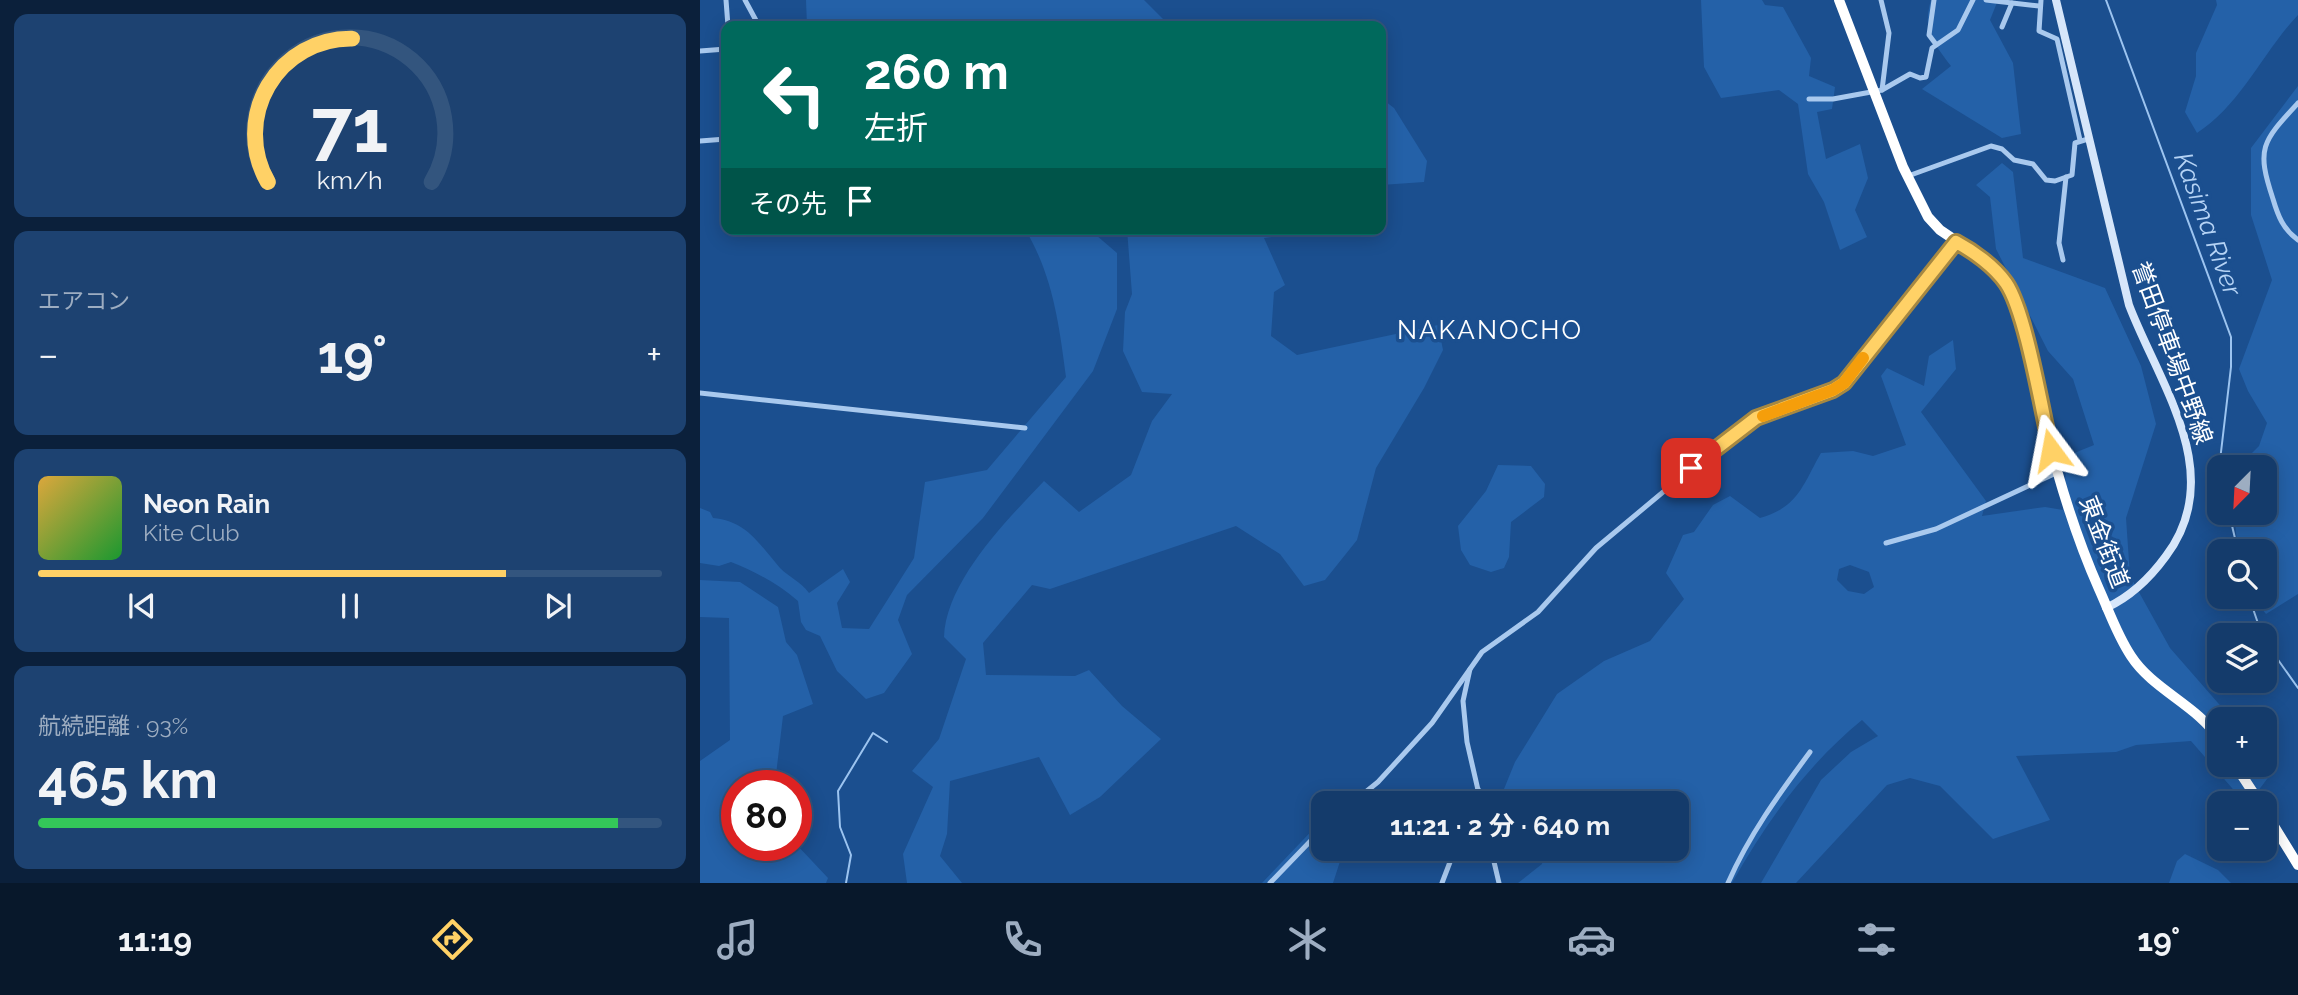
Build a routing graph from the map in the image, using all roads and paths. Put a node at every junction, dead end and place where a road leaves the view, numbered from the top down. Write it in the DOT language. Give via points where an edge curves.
graph roads {
  1 [pos="726,0"];
  2 [pos="745,0"];
  3 [pos="1839,0"];
  4 [pos="1881,0"];
  5 [pos="1934,0"];
  6 [pos="1973,0"];
  7 [pos="1986,0"];
  8 [pos="2056,0"];
  9 [pos="2012,3"];
  10 [pos="2040,3"];
  11 [pos="728,21"];
  12 [pos="756,21"];
  13 [pos="2002,27"];
  14 [pos="1935,43"];
  15 [pos="721,49"];
  16 [pos="700,51"];
  17 [pos="1877,91"];
  18 [pos="1809,99"];
  19 [pos="2298,103"];
  20 [pos="721,139"];
  21 [pos="2084,139"];
  22 [pos="700,141"];
  23 [pos="1908,176"];
  24 [pos="2066,177"];
  25 [pos="2298,240"];
  26 [pos="1956,242"];
  27 [pos="2063,260"];
  28 [pos="700,393"];
  29 [pos="1025,428"];
  30 [pos="2056,473"];
  31 [pos="1886,542"];
  32 [pos="2106,608"];
  33 [pos="1470,666"];
  34 [pos="2207,723"];
  35 [pos="1810,752"];
  36 [pos="1478,789"];
  37 [pos="1367,791"];
  38 [pos="2277,831"];
  39 [pos="1311,840"];
  40 [pos="1450,861"];
  41 [pos="1494,861"];
  42 [pos="2298,865"];
  43 [pos="1270,883"];
  44 [pos="1442,883"];
  45 [pos="1499,883"];
  46 [pos="1728,883"];
  1 -- 11 [label="street"];
  2 -- 12 [label="street"];
  3 -- 17 [label="highway, 東金街道"];
  4 -- 17 [label="street" via="1889,33"];
  5 -- 14 [label="street" via="1929,35"];
  6 -- 14 [label="street" via="1958,30"];
  7 -- 9 [label="street"];
  8 -- 21 [label="main road, 誉田停車場中野線"];
  9 -- 10 [label="street"];
  9 -- 13 [label="street"];
  10 -- 21 [label="street" via="2039,31 2057,39"];
  14 -- 17 [label="street" via="1926,76 1910,74"];
  15 -- 16 [label="street"];
  17 -- 18 [label="street"];
  17 -- 23 [label="highway, 東金街道"];
  19 -- 25 [label="street" via="2272,132 2262,166 2282,224"];
  20 -- 22 [label="street"];
  21 -- 24 [label="street" via="2072,150 2072,175"];
  21 -- 32 [label="main road, 誉田停車場中野線" via="2129,305 2187,441 2192,470 2184,524 2172,549 2151,577"];
  23 -- 24 [label="street" via="1991,146 2014,160 2033,164 2046,180"];
  23 -- 26 [label="highway, 東金街道" via="1928,216"];
  24 -- 27 [label="street" via="2059,243"];
  26 -- 30 [label="highway, 東金街道" via="1986,263 2012,296"];
  26 -- 33 [label="street" via="1844,383 1756,418 1729,436 1596,548 1538,612 1494,640"];
  28 -- 29 [label="street"];
  30 -- 31 [label="street" via="1936,529"];
  30 -- 32 [label="highway, 東金街道"];
  32 -- 34 [label="highway, 東金街道" via="2132,658"];
  33 -- 36 [label="street" via="1463,701"];
  33 -- 37 [label="street" via="1427,730"];
  35 -- 46 [label="street" via="1741,853"];
  38 -- 42 [label="highway"];
  39 -- 43 [label="street"];
  40 -- 44 [label="street"];
  41 -- 45 [label="street"];
}
